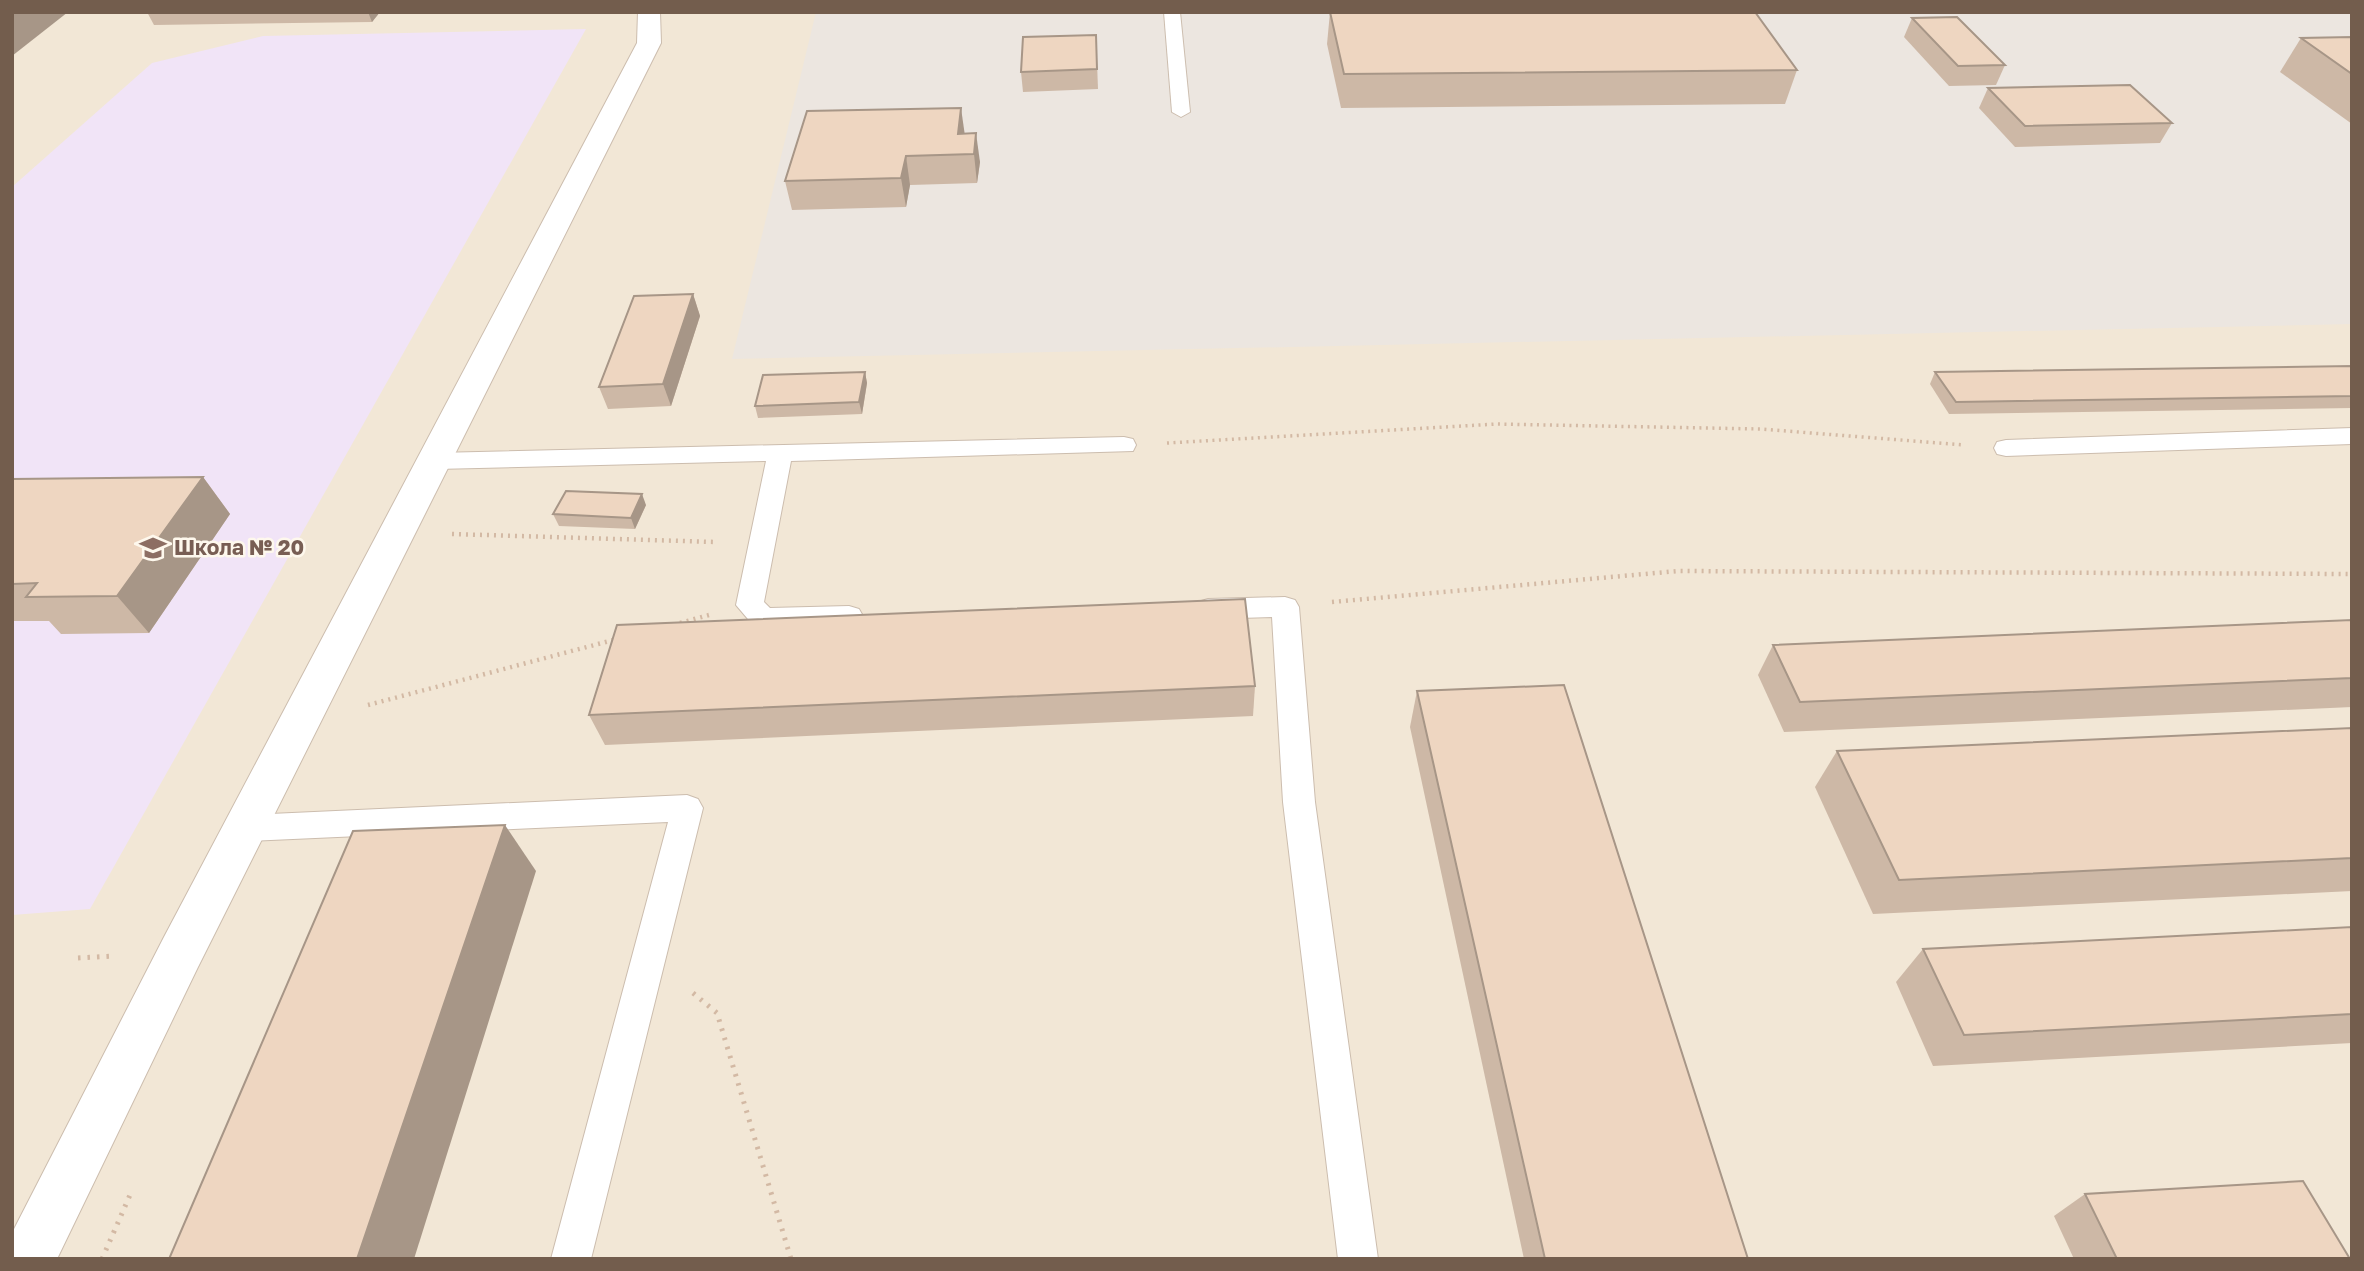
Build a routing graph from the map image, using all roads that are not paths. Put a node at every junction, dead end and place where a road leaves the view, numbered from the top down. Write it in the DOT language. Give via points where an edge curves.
graph roads {
  1 [pos="649,12"];
  2 [pos="1172,12"];
  3 [pos="1181,112"];
  4 [pos="2352,436"];
  5 [pos="1124,445"];
  6 [pos="2006,448"];
  7 [pos="780,454"];
  8 [pos="436,461"];
  9 [pos="1175,609"];
  10 [pos="873,616"];
  11 [pos="248,828"];
  12 [pos="28,1259"];
  13 [pos="571,1259"];
  14 [pos="1359,1259"];
  1 -- 8 [label="street" via="649,43"];
  2 -- 3 [label="lane"];
  4 -- 6 [label="lane"];
  5 -- 7 [label="lane"];
  7 -- 8 [label="lane"];
  7 -- 10 [label="lane" via="750,604 763,618"];
  8 -- 11 [label="street"];
  9 -- 14 [label="lane" via="1285,607 1299,802"];
  11 -- 12 [label="street"];
  11 -- 13 [label="lane" via="687,808"];
}
